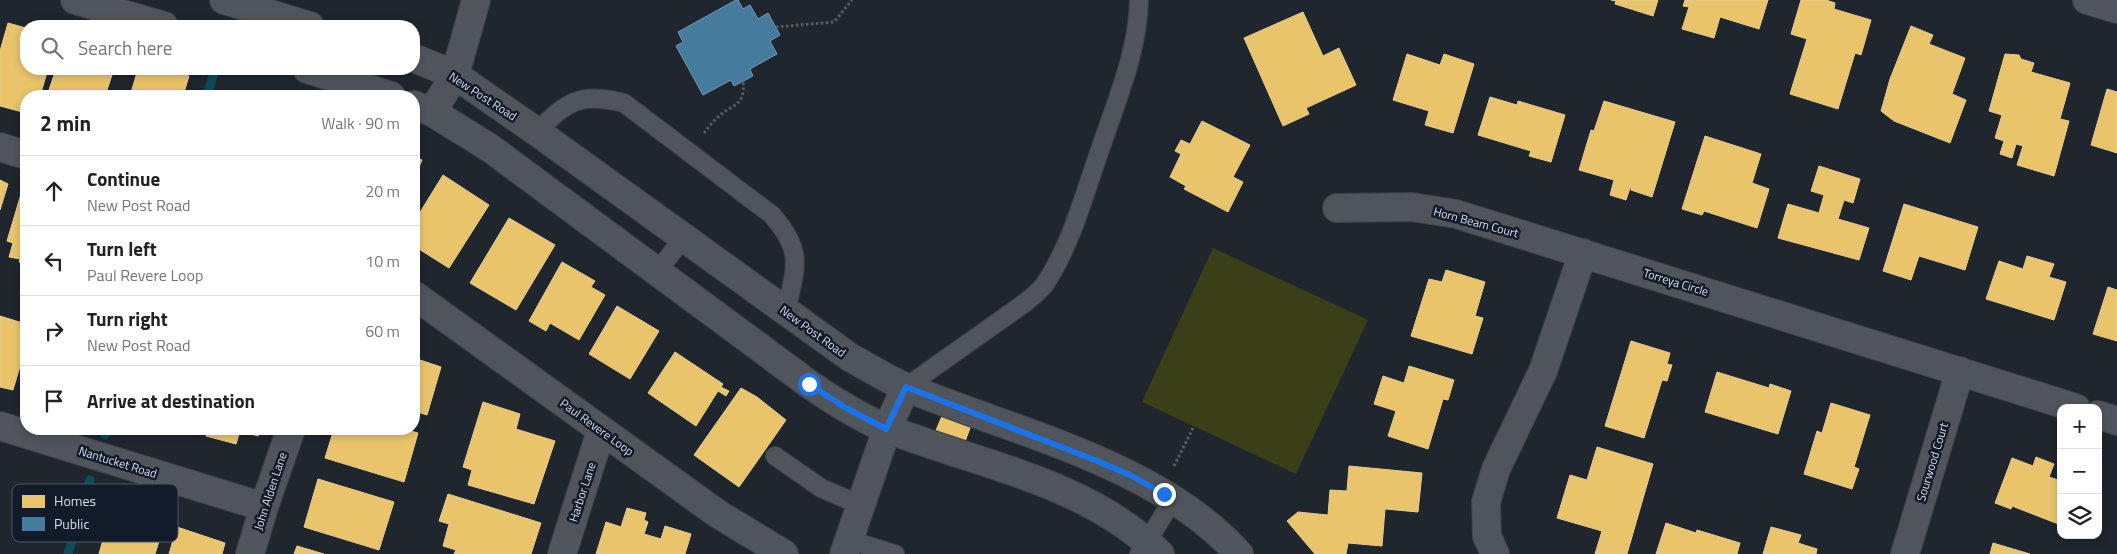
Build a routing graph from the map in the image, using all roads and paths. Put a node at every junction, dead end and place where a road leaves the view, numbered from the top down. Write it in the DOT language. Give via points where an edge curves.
graph roads {
  1 [pos="75,0"];
  2 [pos="224,0"];
  3 [pos="476,0"];
  4 [pos="852,0"];
  5 [pos="1139,0"];
  6 [pos="2087,0"];
  7 [pos="2117,9"];
  8 [pos="143,20"];
  9 [pos="290,20"];
  10 [pos="776,27"];
  11 [pos="420,60"];
  12 [pos="326,75"];
  13 [pos="455,75"];
  14 [pos="743,82"];
  15 [pos="372,90"];
  16 [pos="423,109"];
  17 [pos="537,132"];
  18 [pos="0,148"];
  19 [pos="688,151"];
  20 [pos="20,153"];
  21 [pos="1337,208"];
  22 [pos="684,237"];
  23 [pos="1583,253"];
  24 [pos="657,272"];
  25 [pos="420,299"];
  26 [pos="786,311"];
  27 [pos="1960,371"];
  28 [pos="906,387"];
  29 [pos="2063,404"];
  30 [pos="2102,416"];
  31 [pos="2117,421"];
  32 [pos="0,426"];
  33 [pos="1194,426"];
  34 [pos="886,429"];
  35 [pos="601,431"];
  36 [pos="20,432"];
  37 [pos="29,435"];
  38 [pos="289,435"];
  39 [pos="775,456"];
  40 [pos="1166,496"];
  41 [pos="860,505"];
  42 [pos="264,507"];
  43 [pos="846,547"];
  44 [pos="1148,550"];
  45 [pos="250,554"];
  46 [pos="562,554"];
  47 [pos="784,554"];
  48 [pos="895,554"];
  49 [pos="1239,554"];
  50 [pos="1495,554"];
  51 [pos="1904,554"];
  1 -- 8 [label="street"];
  2 -- 9 [label="street"];
  3 -- 13 [label="street"];
  4 -- 10 [label="path" via="834,22"];
  5 -- 28 [label="lane" via="1131,58 1081,205 1044,286"];
  6 -- 7 [label="street"];
  11 -- 13 [label="street, New Post Road"];
  12 -- 15 [label="street"];
  13 -- 16 [label="street"];
  13 -- 17 [label="street, New Post Road"];
  14 -- 19 [label="path" via="738,103 718,117"];
  16 -- 24 [label="street" via="490,148"];
  17 -- 19 [label="lane" via="570,102 607,99 624,103"];
  17 -- 22 [label="street, New Post Road"];
  18 -- 20 [label="street"];
  19 -- 26 [label="lane" via="772,214 786,232 794,250 794,274"];
  21 -- 23 [label="street, Horn Beam Court" via="1412,207 1447,213"];
  22 -- 24 [label="lane"];
  22 -- 26 [label="street, New Post Road"];
  23 -- 27 [label="street, Torreya Circle"];
  23 -- 50 [label="street" via="1543,371 1496,469 1486,502 1488,536"];
  24 -- 34 [label="street" via="809,384"];
  25 -- 35 [label="street, Paul Revere Loop"];
  26 -- 28 [label="street, New Post Road" via="851,358"];
  27 -- 29 [label="street, Torreya Circle"];
  27 -- 51 [label="street, Sourwood Court"];
  28 -- 34 [label="street"];
  28 -- 40 [label="street, New Post Road" via="1095,460"];
  30 -- 31 [label="street"];
  32 -- 36 [label="street, Nantucket Road"];
  33 -- 40 [label="path" via="1169,477"];
  34 -- 41 [label="street"];
  34 -- 44 [label="street" via="1070,493 1109,513"];
  35 -- 46 [label="street, Harbor Lane"];
  35 -- 47 [label="street, Paul Revere Loop" via="718,514"];
  37 -- 42 [label="street, Nantucket Road"];
  38 -- 42 [label="street, John Alden Lane"];
  39 -- 41 [label="lane" via="821,488"];
  40 -- 44 [label="lane"];
  40 -- 49 [label="street, New Post Road" via="1199,517"];
  41 -- 43 [label="street"];
  42 -- 45 [label="street, John Alden Lane"];
  43 -- 48 [label="lane"];
}
